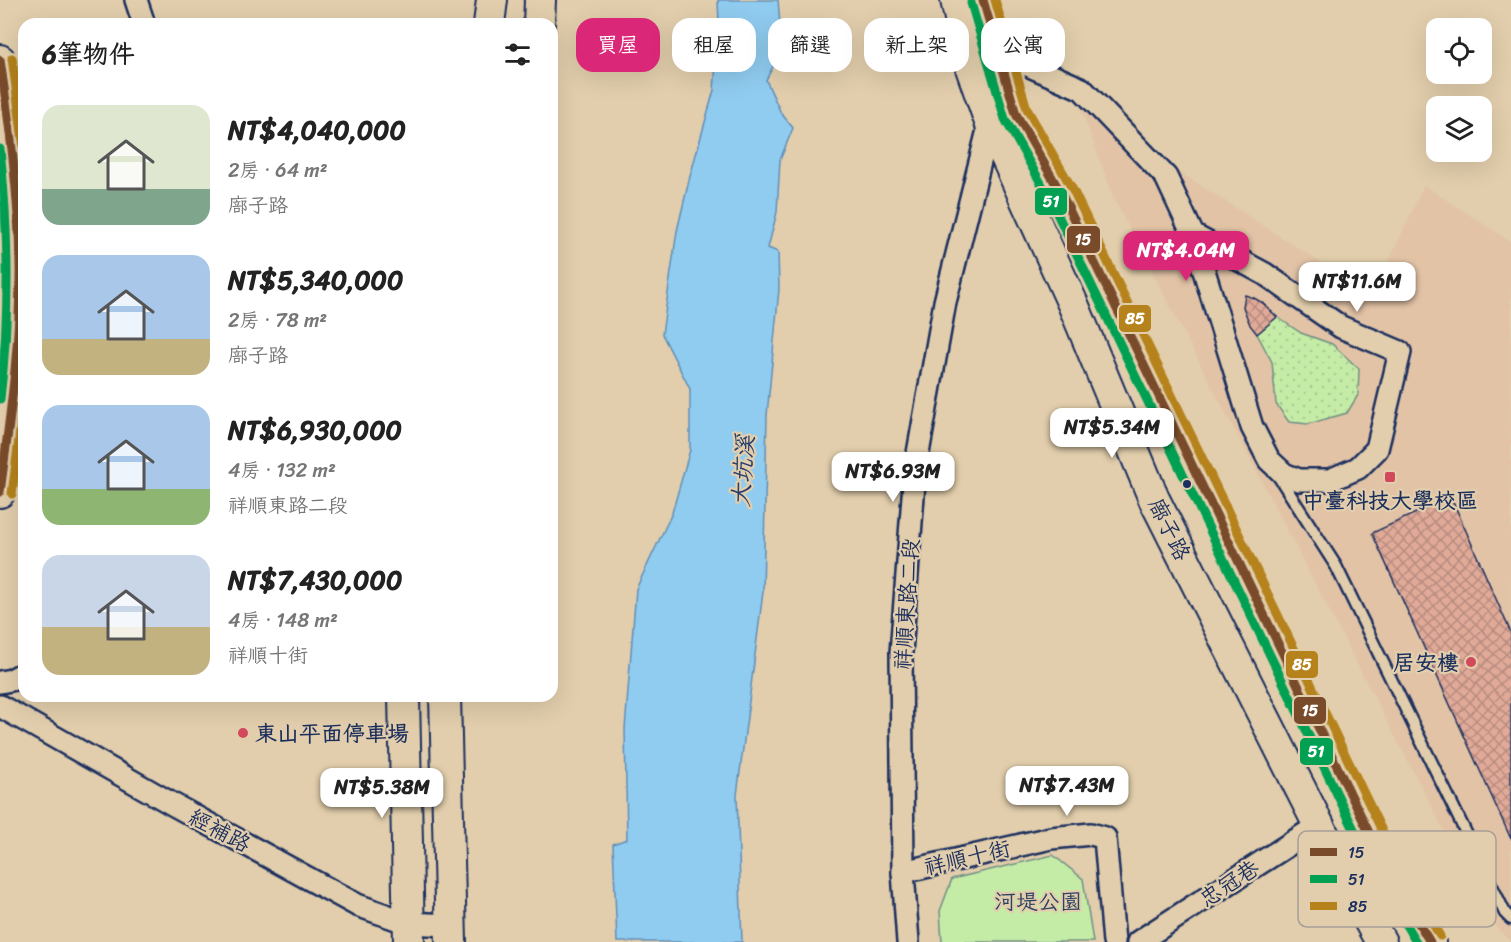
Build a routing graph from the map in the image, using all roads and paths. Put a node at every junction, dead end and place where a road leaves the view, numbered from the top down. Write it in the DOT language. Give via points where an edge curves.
graph roads {
  1 [pos="136,0"];
  2 [pos="492,0"];
  3 [pos="540,0"];
  4 [pos="956,0"];
  5 [pos="983,0"];
  6 [pos="142,18"];
  7 [pos="490,18"];
  8 [pos="539,18"];
  9 [pos="988,18"];
  10 [pos="981,59"];
  11 [pos="0,60"];
  12 [pos="970,65"];
  13 [pos="998,72"];
  14 [pos="1044,72"];
  15 [pos="1003,118"];
  16 [pos="1193,235"];
  17 [pos="10,292"];
  18 [pos="1269,460"];
  19 [pos="0,492"];
  20 [pos="18,676"];
  21 [pos="0,682"];
  22 [pos="404,702"];
  23 [pos="445,702"];
  24 [pos="0,705"];
  25 [pos="1319,825"];
  26 [pos="1310,831"];
  27 [pos="1322,831"];
  28 [pos="1368,831"];
  29 [pos="1465,831"];
  30 [pos="1298,839"];
  31 [pos="903,872"];
  32 [pos="1496,895"];
  33 [pos="1511,919"];
  34 [pos="1373,927"];
  35 [pos="1421,927"];
  36 [pos="409,933"];
  37 [pos="451,934"];
  38 [pos="908,942"];
  39 [pos="1114,942"];
  40 [pos="1138,942"];
  41 [pos="1381,942"];
  42 [pos="1430,942"];
  1 -- 6 [label="street"];
  2 -- 7 [label="main road"];
  3 -- 8 [label="main road"];
  4 -- 12 [label="main road, 廍子路"];
  5 -- 9 [label="main road, 廍子路"];
  10 -- 12 [label="street"];
  11 -- 17 [label="main road" via="17,185"];
  12 -- 15 [label="main road, 廍子路"];
  13 -- 15 [label="main road, 廍子路"];
  14 -- 16 [label="street" via="1082,89 1166,177"];
  15 -- 25 [label="main road, 廍子路" via="1073,304 1154,499"];
  15 -- 28 [label="main road, 廍子路" via="1062,195"];
  15 -- 31 [label="street, 祥順東路二段" via="945,302 915,470 901,653"];
  16 -- 18 [label="street" via="1252,427"];
  16 -- 18 [label="street" via="1265,274 1341,327 1400,352 1377,449 1358,468 1330,480 1299,480 1284,474"];
  17 -- 19 [label="main road" via="15,386"];
  18 -- 29 [label="lane" via="1336,566"];
  20 -- 21 [label="street"];
  22 -- 36 [label="main road"];
  23 -- 37 [label="main road"];
  24 -- 36 [label="street, 經補路"];
  25 -- 26 [label="street, 忠冠巷"];
  25 -- 27 [label="main road, 廍子路"];
  30 -- 40 [label="street, 忠冠巷"];
  31 -- 38 [label="street, 祥順東路二段"];
  31 -- 39 [label="street, 祥順十街" via="1051,838 1091,834 1105,837"];
  32 -- 33 [label="lane"];
  34 -- 41 [label="main road, 廍子路"];
  35 -- 42 [label="main road, 廍子路"];
  36 -- 37 [label="street, 經補路"];
}
